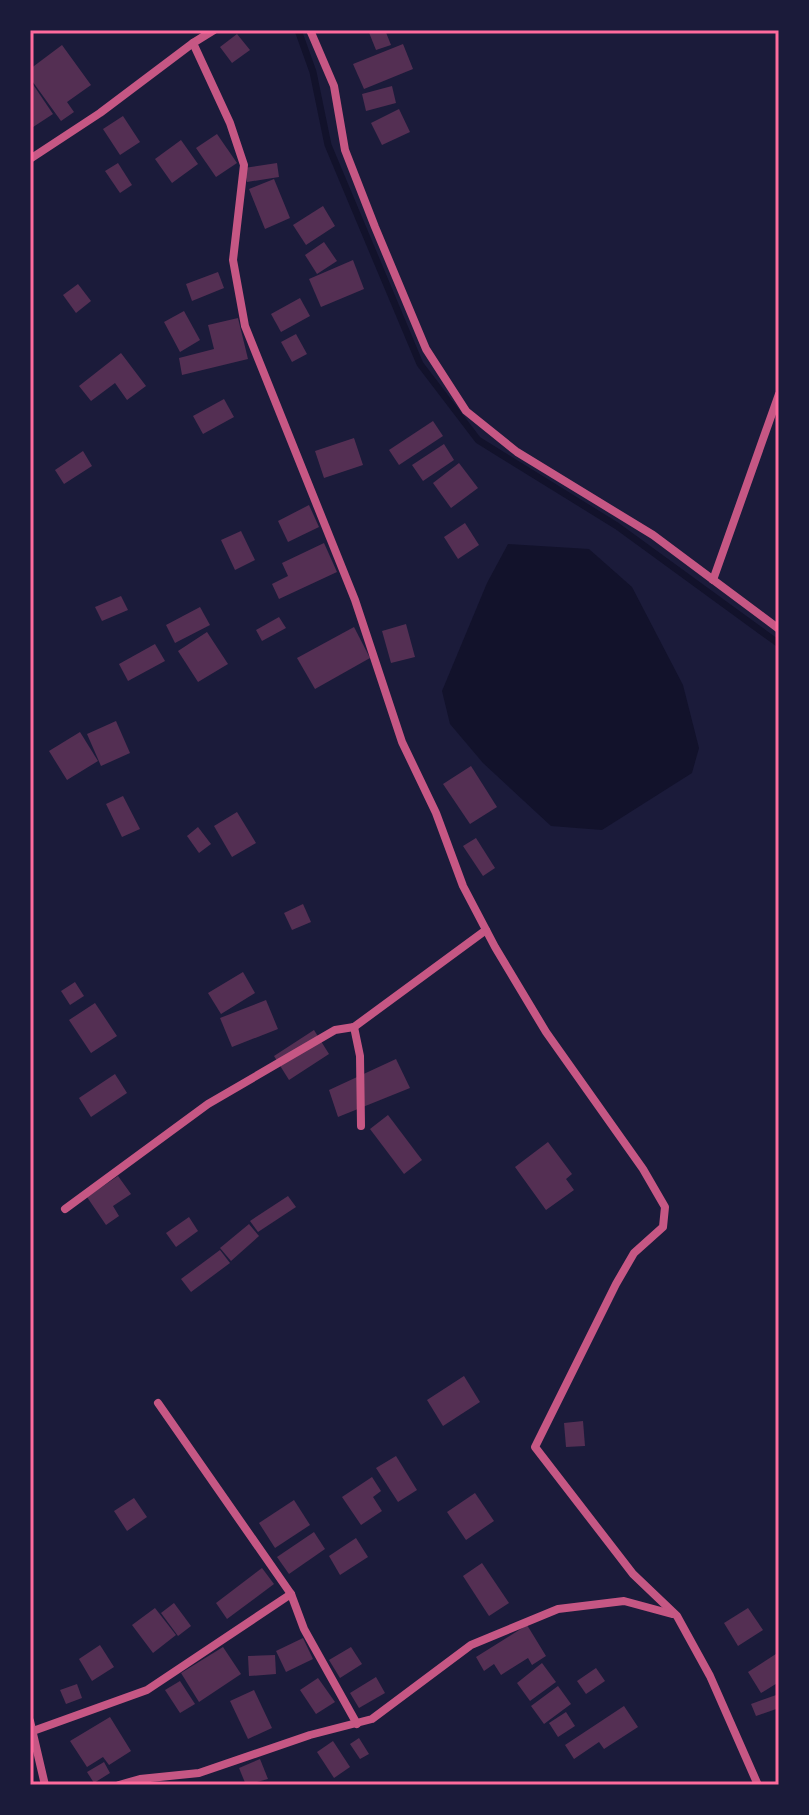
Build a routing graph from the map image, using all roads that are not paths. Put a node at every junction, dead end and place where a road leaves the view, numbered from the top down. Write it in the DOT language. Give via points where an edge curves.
graph roads {
  1 [pos="214,30"];
  2 [pos="310,30"];
  3 [pos="193,43"];
  4 [pos="30,159"];
  5 [pos="779,394"];
  6 [pos="713,580"];
  7 [pos="779,629"];
  8 [pos="486,930"];
  9 [pos="354,1027"];
  10 [pos="361,1126"];
  11 [pos="65,1209"];
  12 [pos="158,1403"];
  13 [pos="291,1594"];
  14 [pos="677,1616"];
  15 [pos="30,1721"];
  16 [pos="357,1724"];
  17 [pos="33,1731"];
  18 [pos="45,1785"];
  19 [pos="119,1785"];
  20 [pos="758,1785"];
  1 -- 3 [label="street"];
  2 -- 6 [label="street" via="334,86 345,150 402,293 426,349 466,411 517,452 595,497"];
  3 -- 4 [label="street"];
  3 -- 8 [label="street" via="244,165 233,260 245,326 355,600 402,742"];
  5 -- 6 [label="street"];
  6 -- 7 [label="street"];
  8 -- 9 [label="street"];
  8 -- 14 [label="street" via="546,1032 665,1207 663,1227 634,1253 535,1447 633,1574"];
  9 -- 10 [label="street"];
  9 -- 11 [label="street" via="335,1030 208,1104"];
  12 -- 13 [label="street"];
  13 -- 16 [label="street" via="304,1629"];
  13 -- 17 [label="street" via="147,1690"];
  14 -- 16 [label="street" via="624,1601 558,1609 471,1645 372,1719"];
  14 -- 20 [label="street"];
  15 -- 17 [label="street"];
  16 -- 19 [label="street" via="199,1773"];
  17 -- 18 [label="street"];
}
